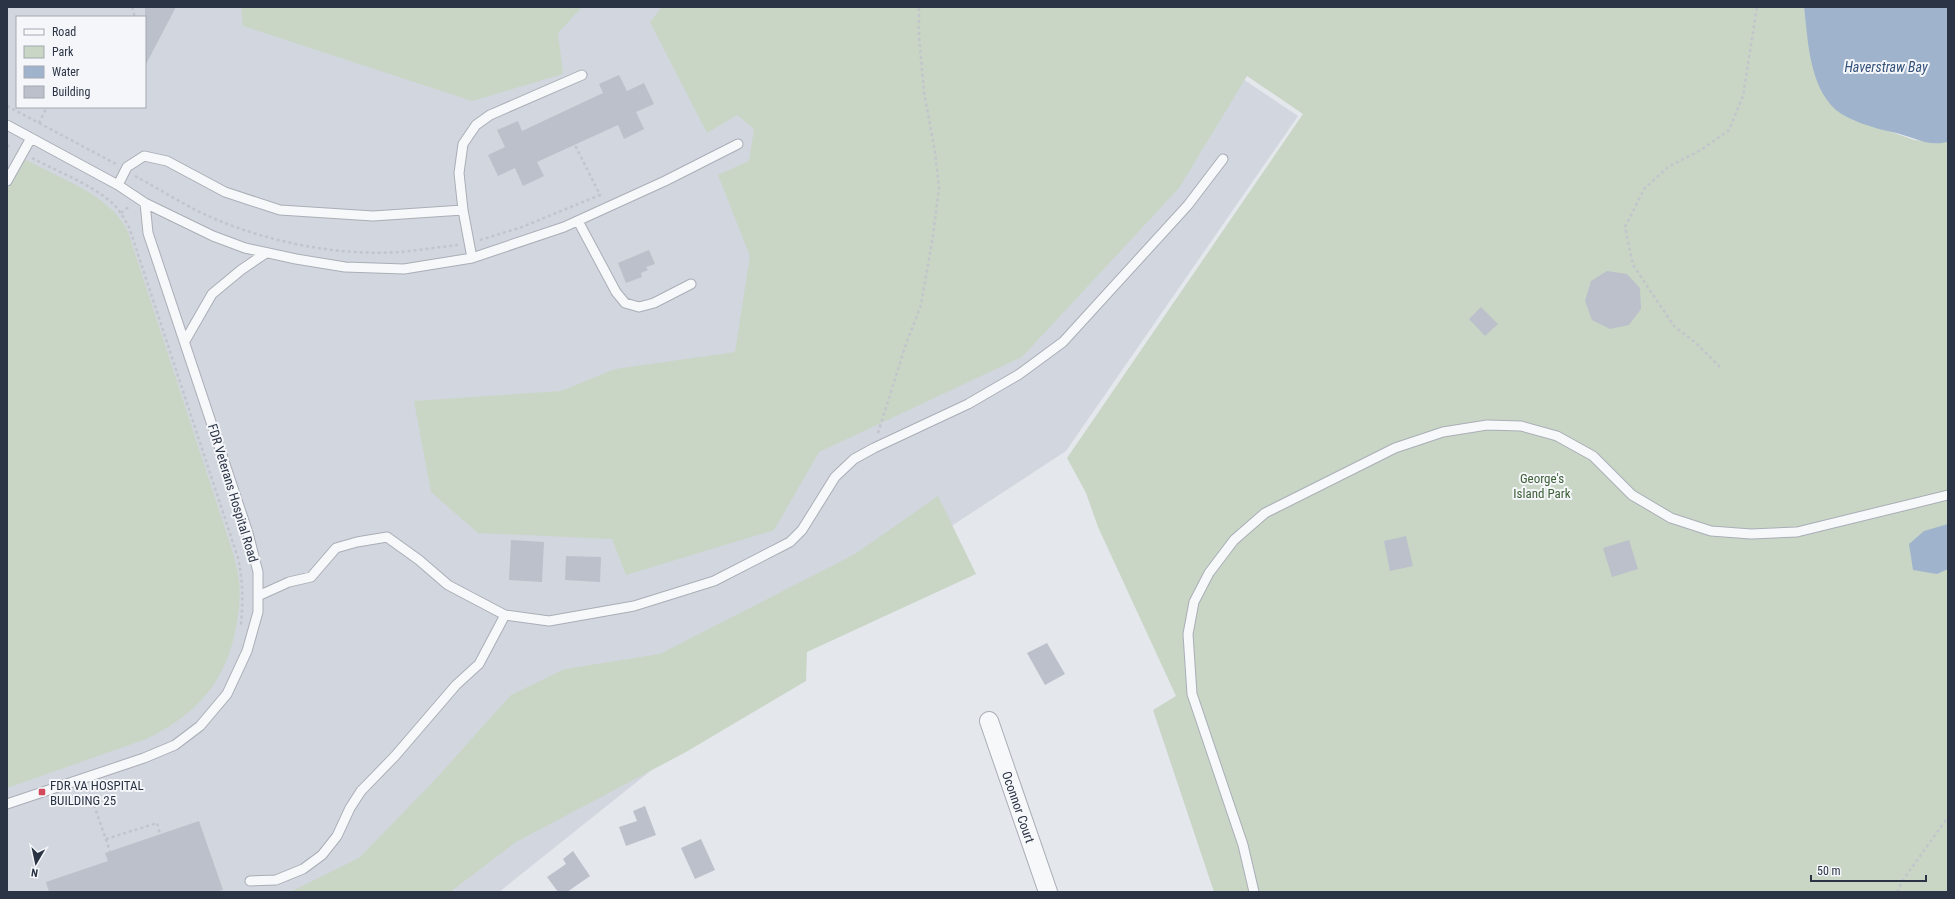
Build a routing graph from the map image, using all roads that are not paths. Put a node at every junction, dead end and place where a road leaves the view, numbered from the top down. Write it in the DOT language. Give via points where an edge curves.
graph roads {
  1 [pos="582,75"];
  2 [pos="7,125"];
  3 [pos="31,138"];
  4 [pos="738,144"];
  5 [pos="1223,159"];
  6 [pos="7,181"];
  7 [pos="118,184"];
  8 [pos="146,203"];
  9 [pos="463,210"];
  10 [pos="578,221"];
  11 [pos="266,253"];
  12 [pos="472,258"];
  13 [pos="691,284"];
  14 [pos="185,341"];
  15 [pos="1948,495"];
  16 [pos="258,596"];
  17 [pos="505,614"];
  18 [pos="989,721"];
  19 [pos="7,804"];
  20 [pos="250,881"];
  21 [pos="1048,892"];
  22 [pos="1254,892"];
  1 -- 9 [label="lane" via="490,115 476,125 462,144 459,173"];
  2 -- 3 [label="lane"];
  3 -- 6 [label="lane"];
  3 -- 7 [label="lane"];
  4 -- 10 [label="lane" via="665,182"];
  5 -- 17 [label="lane" via="1188,206 1063,342 1018,375 968,404 854,460 835,477 802,530 790,542 714,581 634,606 549,621"];
  7 -- 8 [label="lane"];
  7 -- 9 [label="lane" via="127,167 144,156 167,161 225,192 280,210 372,216"];
  8 -- 11 [label="lane" via="213,236"];
  8 -- 14 [label="lane, FDR Veterans Hospital Road" via="148,234"];
  9 -- 12 [label="lane"];
  10 -- 12 [label="lane"];
  10 -- 13 [label="lane" via="616,292 625,303 639,307 654,304"];
  11 -- 12 [label="lane" via="345,267 404,268"];
  11 -- 14 [label="lane" via="212,294"];
  14 -- 16 [label="lane, FDR Veterans Hospital Road" via="248,533 258,572"];
  15 -- 22 [label="lane" via="1797,532 1751,534 1711,531 1670,518 1632,495 1593,456 1557,436 1521,426 1487,425 1443,432 1396,448 1265,513 1234,540 1209,573 1194,602 1188,634 1192,694 1243,845"];
  16 -- 17 [label="lane" via="289,582 311,577 336,548 387,537 448,585"];
  16 -- 19 [label="lane, FDR Veterans Hospital Road" via="258,612 247,652 227,694 200,726 175,745 144,758"];
  17 -- 20 [label="lane" via="479,664 456,685 396,756 361,791 337,836 322,855 303,869 276,880"];
  18 -- 21 [label="street, Oconnor Court"];
}
